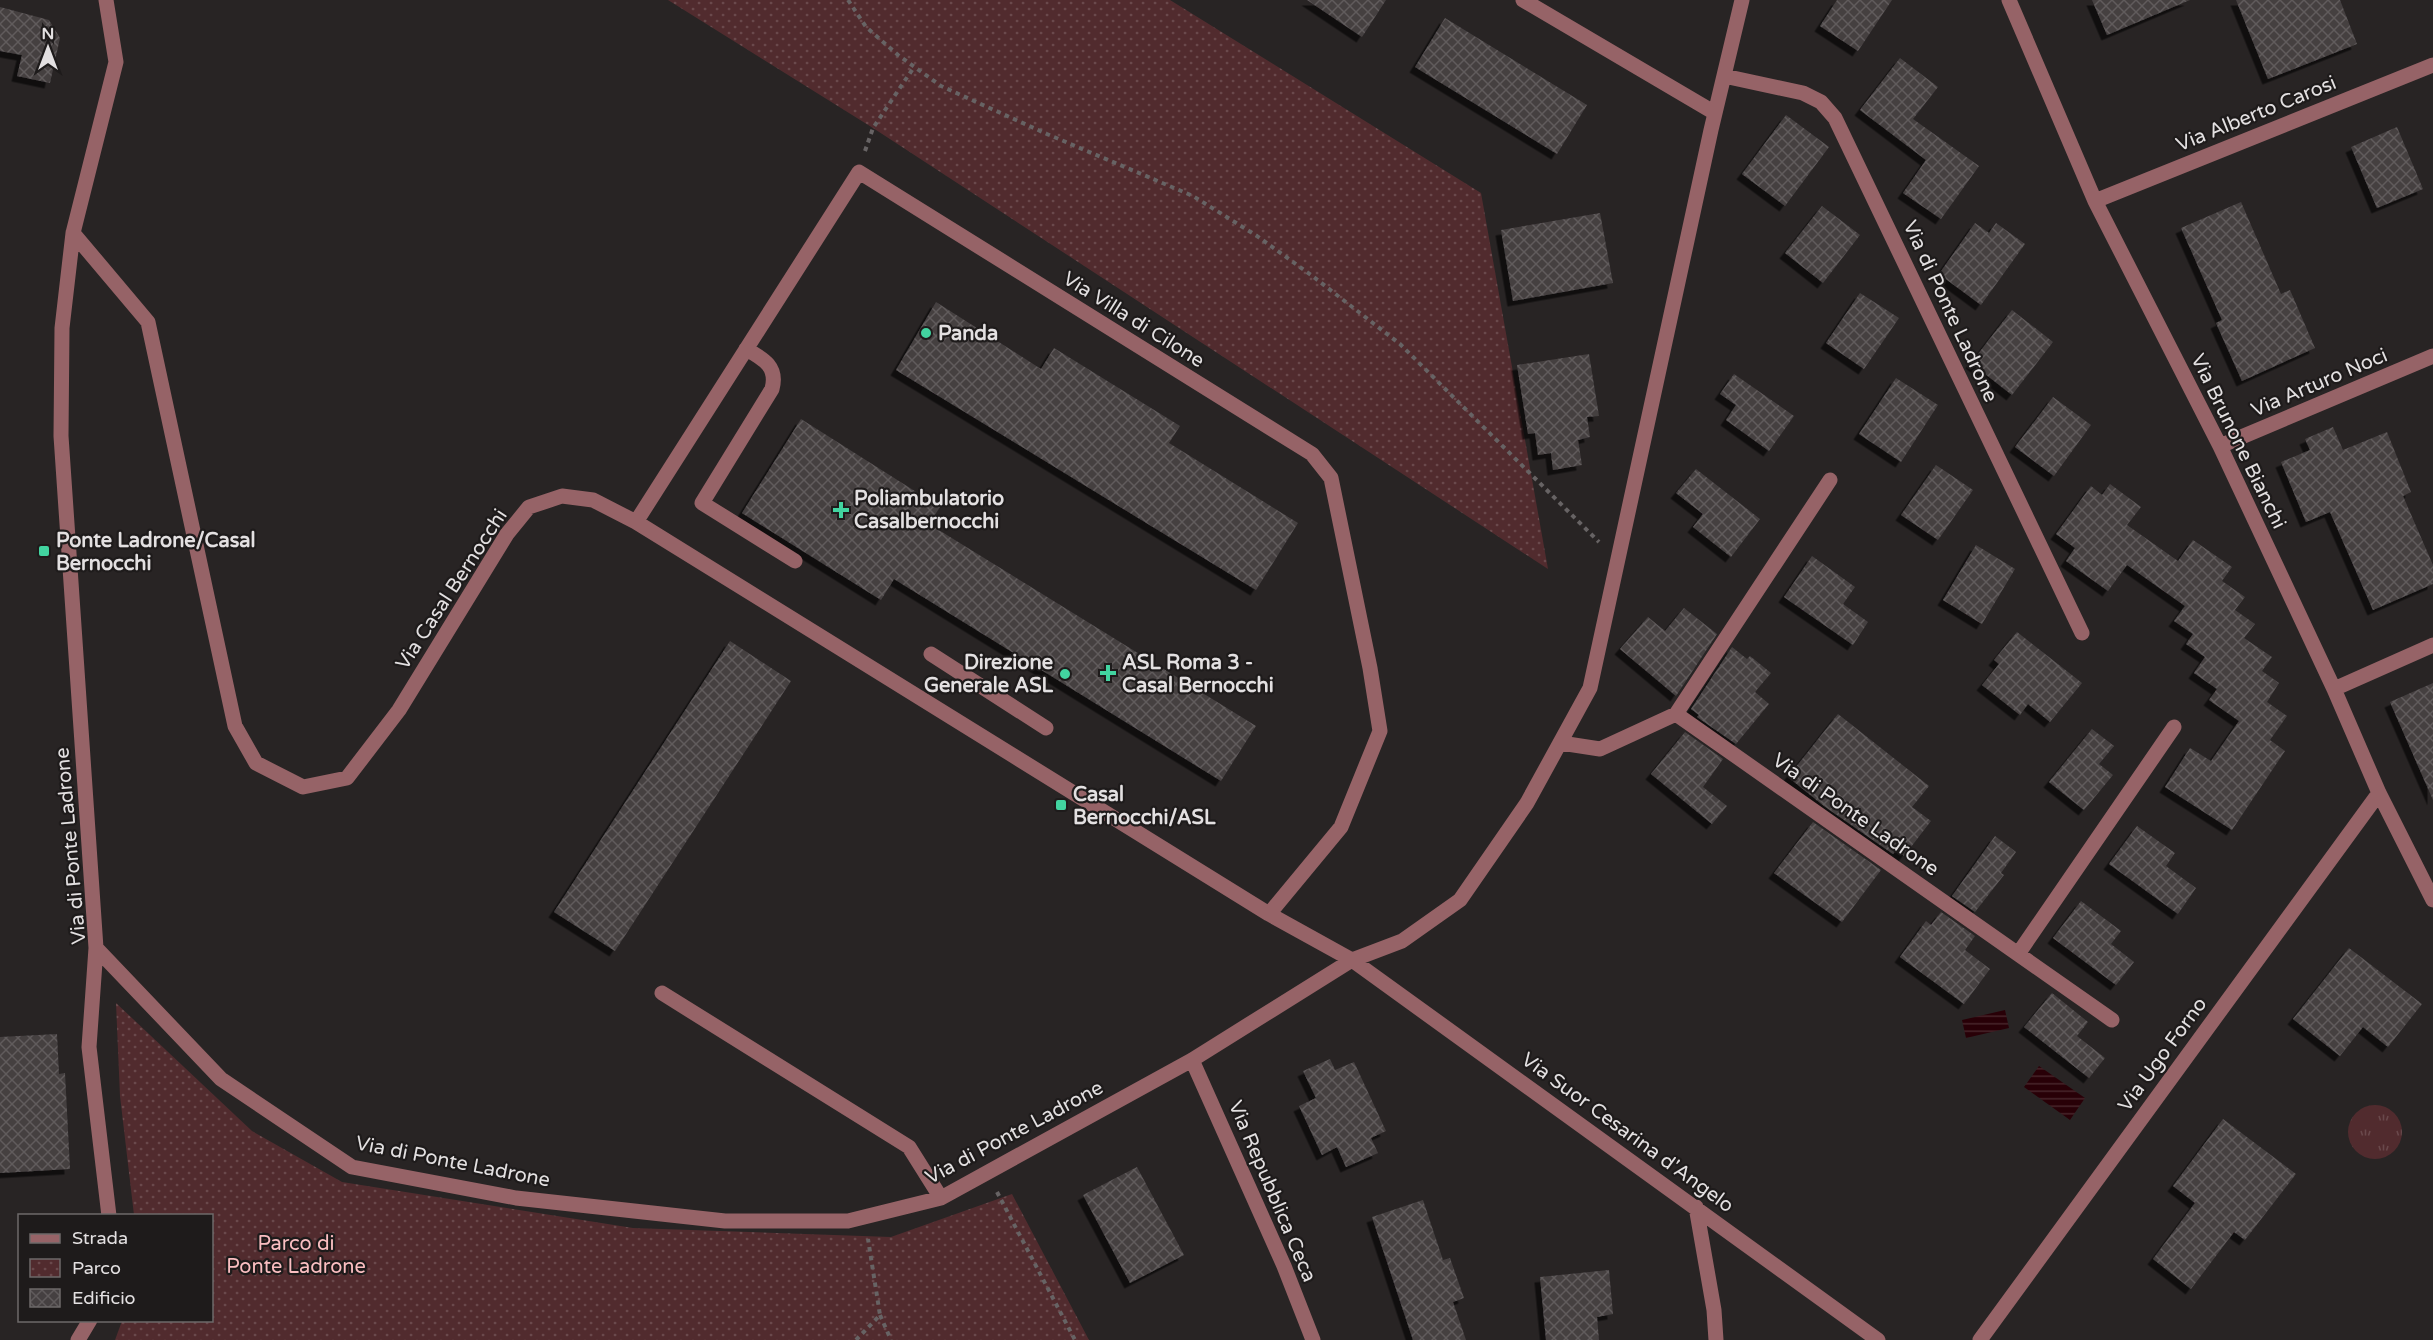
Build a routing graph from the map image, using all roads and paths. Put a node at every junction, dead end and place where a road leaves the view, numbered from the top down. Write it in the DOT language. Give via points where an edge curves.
graph roads {
  1 [pos="106,0"];
  2 [pos="848,0"];
  3 [pos="1523,0"];
  4 [pos="1742,0"];
  5 [pos="2009,0"];
  6 [pos="2433,65"];
  7 [pos="914,67"];
  8 [pos="1724,76"];
  9 [pos="1715,113"];
  10 [pos="859,172"];
  11 [pos="2096,201"];
  12 [pos="73,233"];
  13 [pos="746,349"];
  14 [pos="2433,356"];
  15 [pos="2220,446"];
  16 [pos="1830,480"];
  17 [pos="636,522"];
  18 [pos="795,561"];
  19 [pos="1618,561"];
  20 [pos="2082,633"];
  21 [pos="2433,645"];
  22 [pos="931,654"];
  23 [pos="2334,689"];
  24 [pos="1676,714"];
  25 [pos="2174,727"];
  26 [pos="1046,728"];
  27 [pos="1561,742"];
  28 [pos="2379,793"];
  29 [pos="2433,900"];
  30 [pos="1269,914"];
  31 [pos="96,948"];
  32 [pos="2018,954"];
  33 [pos="1352,960"];
  34 [pos="662,993"];
  35 [pos="2112,1020"];
  36 [pos="1192,1059"];
  37 [pos="987,1173"];
  38 [pos="941,1198"];
  39 [pos="1696,1207"];
  40 [pos="109,1214"];
  41 [pos="865,1217"];
  42 [pos="880,1316"];
  43 [pos="89,1322"];
  44 [pos="78,1340"];
  45 [pos="856,1340"];
  46 [pos="891,1340"];
  47 [pos="1075,1340"];
  48 [pos="1313,1340"];
  49 [pos="1716,1340"];
  50 [pos="1878,1340"];
  51 [pos="1980,1340"];
  1 -- 12 [label="street, Via di Ponte Ladrone" via="116,62"];
  2 -- 7 [label="path" via="866,27"];
  3 -- 9 [label="street"];
  4 -- 8 [label="street, Via di Ponte Ladrone"];
  5 -- 11 [label="street, Via Brunone Bianchi"];
  6 -- 11 [label="street, Via Alberto Carosi"];
  7 -- 10 [label="path" via="873,128"];
  7 -- 19 [label="path" via="973,102 1193,196 1257,236 1400,344"];
  8 -- 9 [label="street, Via di Ponte Ladrone"];
  8 -- 20 [label="street, Via di Ponte Ladrone" via="1803,93 1821,102 1835,118"];
  9 -- 19 [label="street, Via di Ponte Ladrone"];
  10 -- 13 [label="street"];
  10 -- 30 [label="street, Via Villa di Cilone" via="1312,453 1331,478 1380,731 1341,827"];
  11 -- 15 [label="street, Via Brunone Bianchi"];
  12 -- 17 [label="street, Via Casal Bernocchi" via="148,322 235,726 256,763 303,787 347,778 399,710 507,534 529,507 562,496 593,500"];
  12 -- 31 [label="street, Via di Ponte Ladrone" via="62,328 62,436"];
  13 -- 17 [label="street"];
  13 -- 18 [label="street" via="773,369 772,389 702,503"];
  14 -- 15 [label="street, Via Arturo Noci"];
  15 -- 23 [label="street, Via Brunone Bianchi"];
  16 -- 24 [label="street"];
  17 -- 30 [label="street, Via Casal Bernocchi"];
  19 -- 27 [label="street, Via di Ponte Ladrone" via="1590,688"];
  21 -- 23 [label="street"];
  22 -- 26 [label="street"];
  23 -- 28 [label="street, Via Brunone Bianchi"];
  24 -- 27 [label="street" via="1600,749"];
  24 -- 32 [label="street, Via di Ponte Ladrone"];
  25 -- 32 [label="street"];
  27 -- 33 [label="street, Via di Ponte Ladrone" via="1527,802 1460,900 1402,941"];
  28 -- 29 [label="street, Via Brunone Bianchi"];
  28 -- 51 [label="street, Via Ugo Forno"];
  30 -- 33 [label="street, Via Casal Bernocchi"];
  31 -- 40 [label="street" via="89,1047"];
  31 -- 41 [label="street, Via di Ponte Ladrone" via="221,1079 352,1167 516,1198 725,1221 848,1221"];
  32 -- 35 [label="street, Via di Ponte Ladrone"];
  33 -- 36 [label="street, Via di Ponte Ladrone"];
  33 -- 39 [label="street, Via Suor Cesarina d'Angelo"];
  34 -- 38 [label="street" via="909,1147"];
  36 -- 37 [label="street, Via di Ponte Ladrone"];
  36 -- 48 [label="street, Via Repubblica Ceca"];
  37 -- 38 [label="street, Via di Ponte Ladrone"];
  37 -- 47 [label="path"];
  38 -- 41 [label="street, Via di Ponte Ladrone"];
  39 -- 49 [label="street"];
  39 -- 50 [label="street, Via Suor Cesarina d'Angelo"];
  41 -- 42 [label="path"];
  42 -- 45 [label="path"];
  42 -- 46 [label="path"];
  43 -- 44 [label="street"];
}
